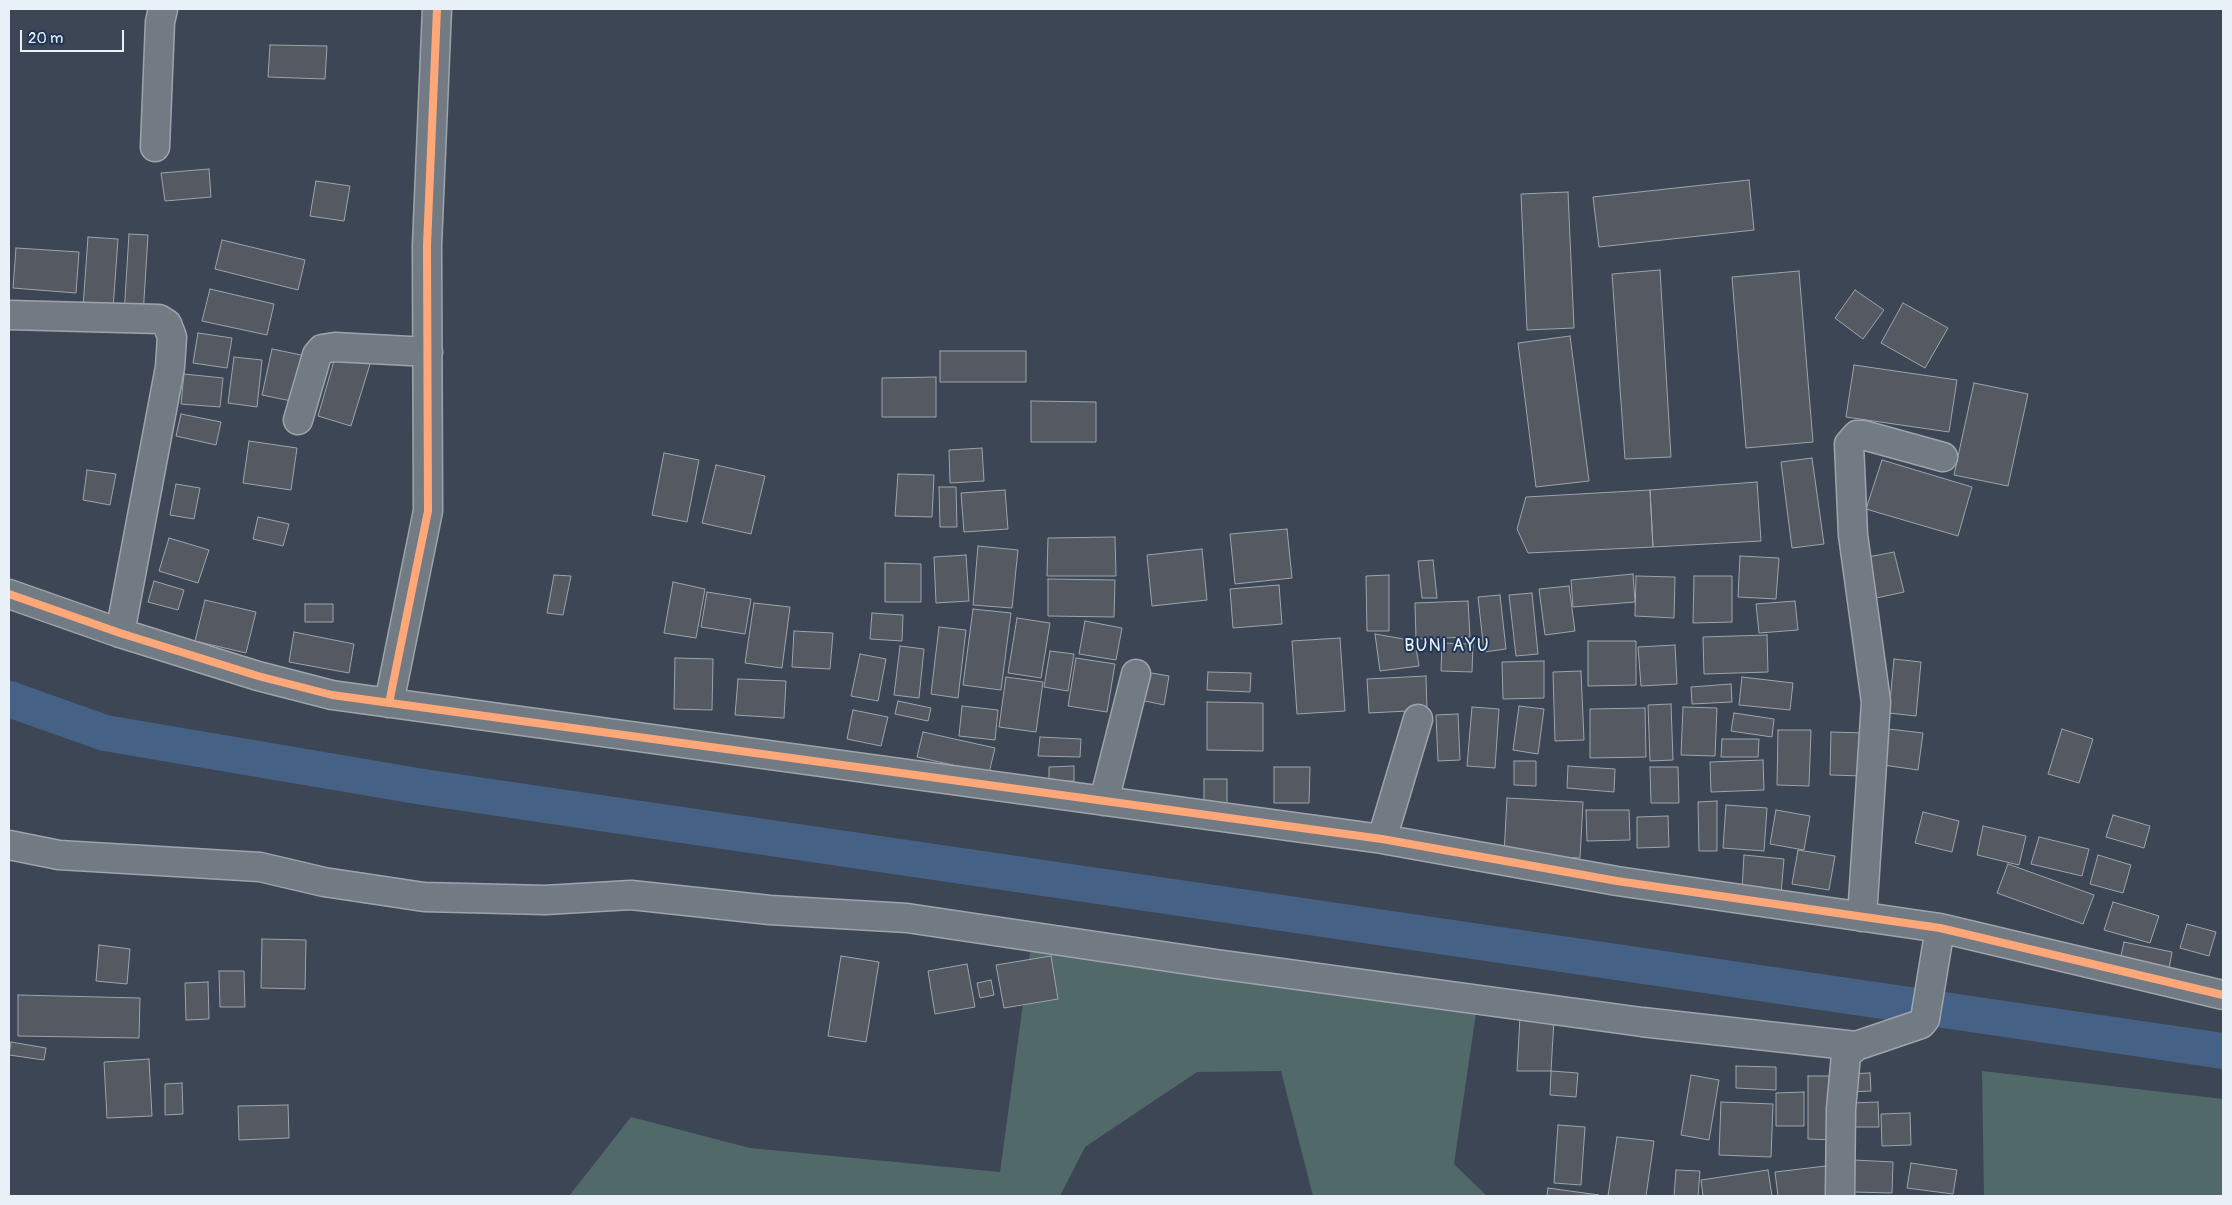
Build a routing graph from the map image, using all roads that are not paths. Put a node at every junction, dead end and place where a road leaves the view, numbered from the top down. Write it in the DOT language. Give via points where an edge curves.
graph roads {
  1 [pos="163,9"];
  2 [pos="437,9"];
  3 [pos="155,147"];
  4 [pos="9,315"];
  5 [pos="428,352"];
  6 [pos="298,420"];
  7 [pos="1943,457"];
  8 [pos="9,594"];
  9 [pos="120,633"];
  10 [pos="1136,674"];
  11 [pos="389,703"];
  12 [pos="1418,719"];
  13 [pos="1104,801"];
  14 [pos="1382,839"];
  15 [pos="9,846"];
  16 [pos="1862,917"];
  17 [pos="1938,937"];
  18 [pos="2223,995"];
  19 [pos="1856,1046"];
  20 [pos="1840,1196"];
  1 -- 3 [label="street"];
  2 -- 5 [label="street" via="427,245"];
  4 -- 9 [label="street" via="159,318 167,324 172,338 170,367"];
  5 -- 6 [label="street" via="322,349 317,355"];
  5 -- 11 [label="street" via="428,511"];
  7 -- 16 [label="street" via="1863,435 1857,435 1849,444 1853,535 1876,702"];
  8 -- 9 [label="street"];
  9 -- 11 [label="street" via="322,693"];
  10 -- 13 [label="street"];
  11 -- 13 [label="street"];
  12 -- 14 [label="street"];
  13 -- 14 [label="street"];
  14 -- 16 [label="street" via="1617,881"];
  15 -- 19 [label="street" via="60,855 260,867 324,882 424,898 546,900 631,895 770,910 907,918 1633,1021"];
  16 -- 17 [label="street"];
  17 -- 18 [label="street"];
  17 -- 19 [label="street" via="1925,1019 1921,1024"];
  19 -- 20 [label="street" via="1846,1055 1841,1109"];
}
